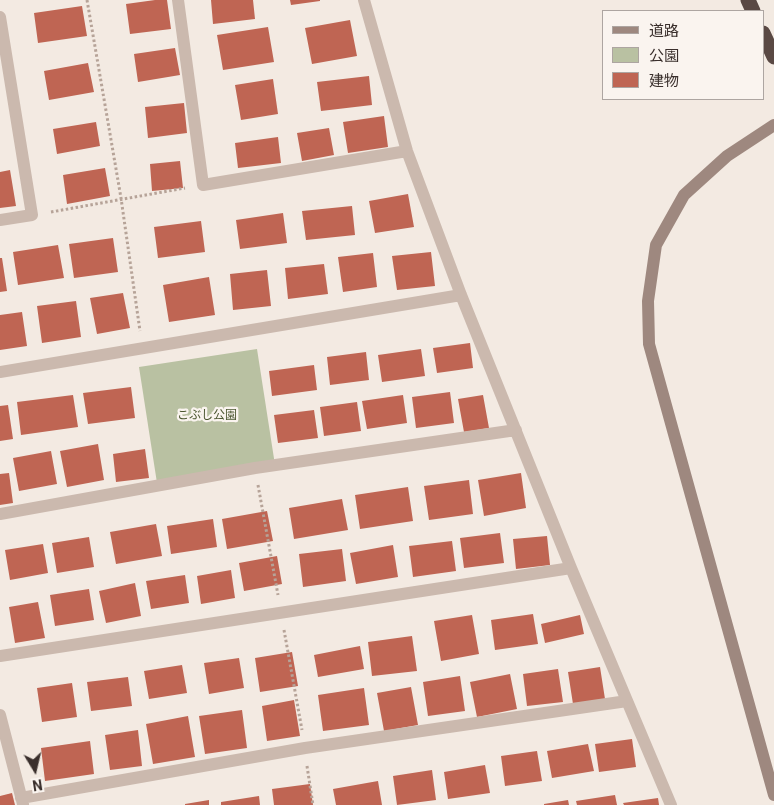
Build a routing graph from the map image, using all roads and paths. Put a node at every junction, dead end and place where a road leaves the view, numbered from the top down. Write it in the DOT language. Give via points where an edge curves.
graph roads {
  1 [pos="87,0"];
  2 [pos="178,0"];
  3 [pos="364,0"];
  4 [pos="0,17"];
  5 [pos="764,35"];
  6 [pos="774,58"];
  7 [pos="774,125"];
  8 [pos="407,151"];
  9 [pos="203,185"];
  10 [pos="121,198"];
  11 [pos="32,215"];
  12 [pos="0,220"];
  13 [pos="462,296"];
  14 [pos="143,349"];
  15 [pos="0,372"];
  16 [pos="516,430"];
  17 [pos="255,468"];
  18 [pos="0,514"];
  19 [pos="571,568"];
  20 [pos="281,612"];
  21 [pos="0,656"];
  22 [pos="627,701"];
  23 [pos="0,715"];
  24 [pos="305,748"];
  25 [pos="774,795"];
  26 [pos="22,802"];
  27 [pos="313,805"];
  28 [pos="671,805"];
  1 -- 10 [label="path"];
  2 -- 9 [label="street"];
  3 -- 8 [label="street"];
  4 -- 11 [label="street"];
  5 -- 6 [label="highway"];
  7 -- 25 [label="street" via="727,156 684,195 656,245 648,301 649,344"];
  8 -- 9 [label="street"];
  8 -- 13 [label="street"];
  9 -- 10 [label="path"];
  10 -- 11 [label="path"];
  10 -- 14 [label="path"];
  11 -- 12 [label="street"];
  13 -- 14 [label="street"];
  13 -- 16 [label="street"];
  14 -- 15 [label="street"];
  16 -- 17 [label="street"];
  16 -- 19 [label="street"];
  17 -- 18 [label="street"];
  17 -- 20 [label="path"];
  19 -- 20 [label="street"];
  19 -- 22 [label="street"];
  20 -- 21 [label="street"];
  20 -- 24 [label="path"];
  22 -- 24 [label="street"];
  22 -- 28 [label="street"];
  23 -- 26 [label="street"];
  24 -- 26 [label="street"];
  24 -- 27 [label="path"];
}
